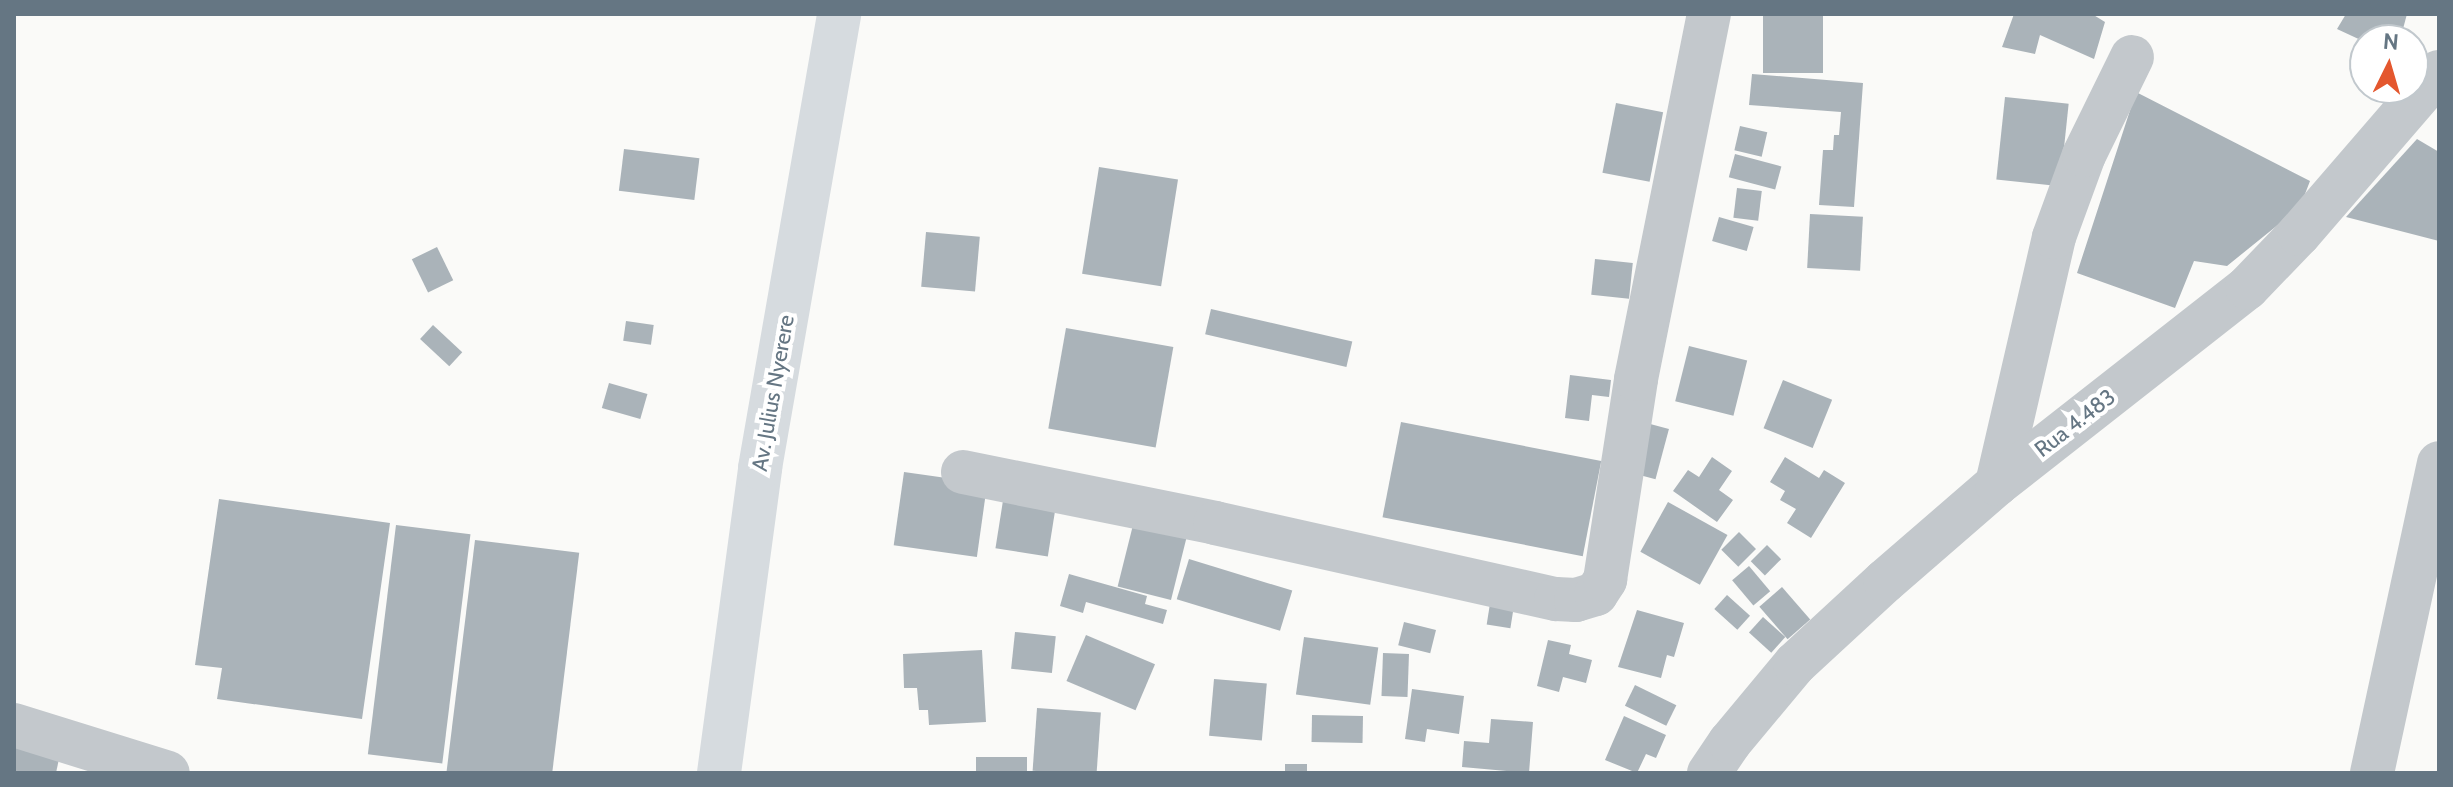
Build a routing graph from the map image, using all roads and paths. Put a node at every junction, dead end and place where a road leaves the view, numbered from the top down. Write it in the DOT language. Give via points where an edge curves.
graph roads {
  1 [pos="839,14"];
  2 [pos="1709,14"];
  3 [pos="2132,57"];
  4 [pos="2439,72"];
  5 [pos="2439,463"];
  6 [pos="963,472"];
  7 [pos="1997,484"];
  8 [pos="14,725"];
  9 [pos="168,773"];
  10 [pos="719,773"];
  11 [pos="1709,773"];
  12 [pos="2372,773"];
  1 -- 10 [label="main road, Av. Julius Nyerere" via="760,468"];
  2 -- 6 [label="street" via="1636,379 1605,580 1596,594 1556,599"];
  3 -- 7 [label="street" via="2084,155 2054,237"];
  4 -- 7 [label="street, Rua 4.483" via="2247,288"];
  5 -- 12 [label="street"];
  7 -- 11 [label="street, Rua 4.483" via="1795,664"];
  8 -- 9 [label="street"];
}
